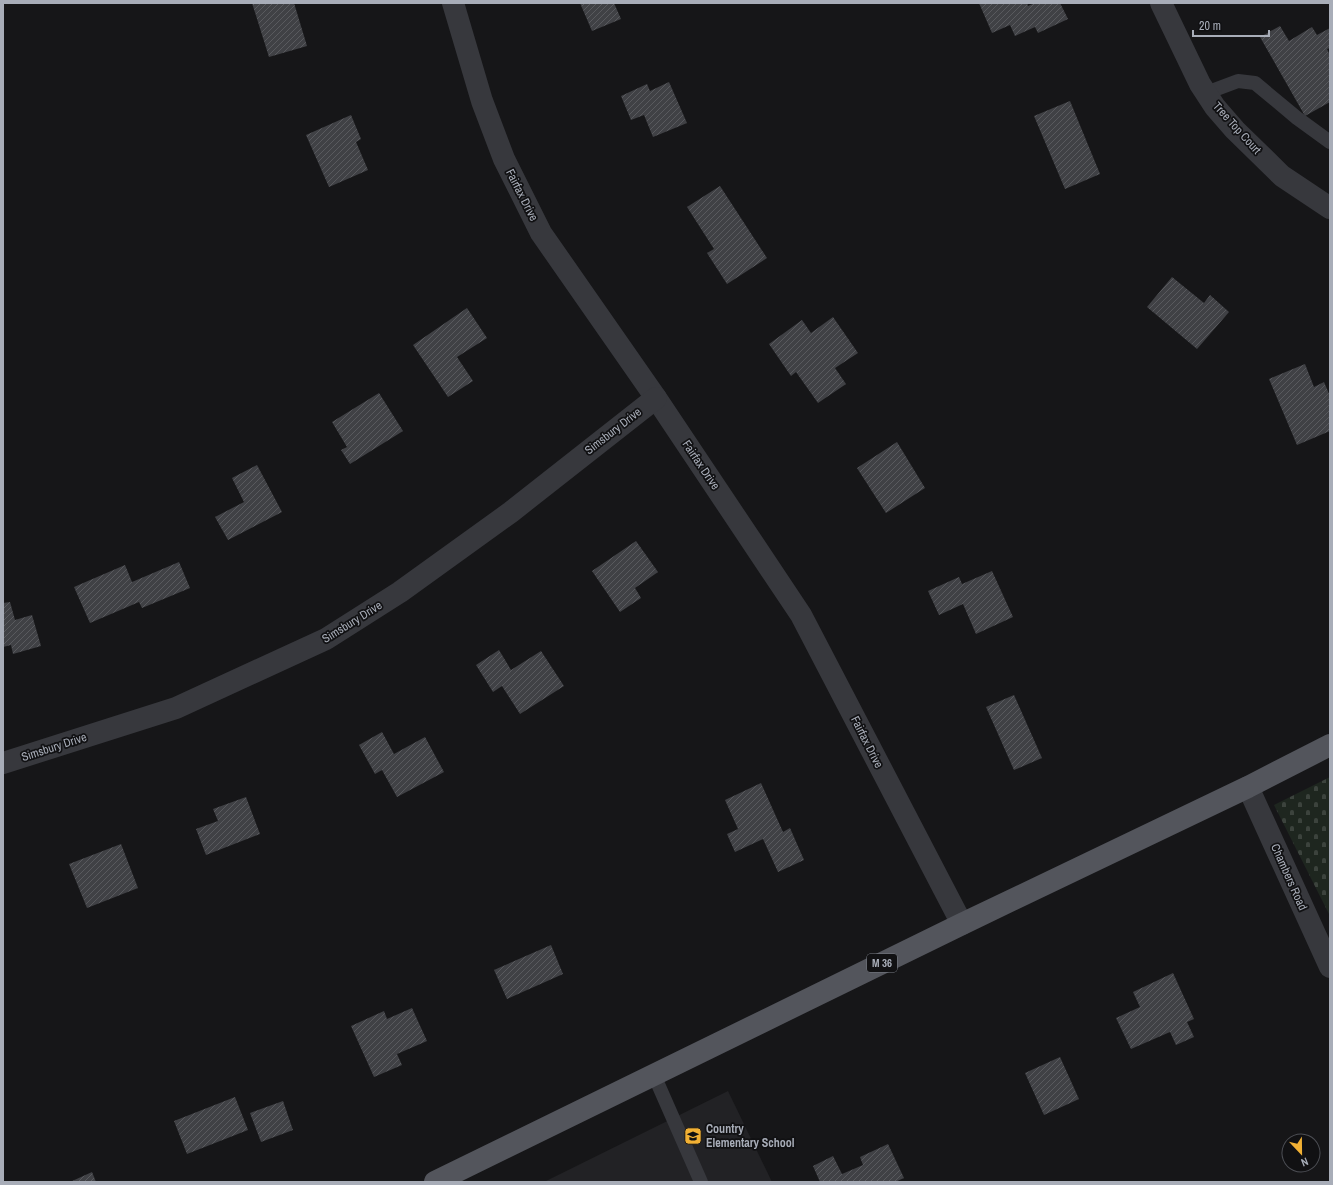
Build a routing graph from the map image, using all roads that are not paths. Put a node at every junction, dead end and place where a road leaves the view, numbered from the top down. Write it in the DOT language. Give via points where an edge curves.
graph roads {
  1 [pos="453,3"];
  2 [pos="1161,3"];
  3 [pos="1206,93"];
  4 [pos="1330,142"];
  5 [pos="1330,208"];
  6 [pos="656,398"];
  7 [pos="1330,745"];
  8 [pos="3,763"];
  9 [pos="1248,787"];
  10 [pos="962,924"];
  11 [pos="1330,967"];
  12 [pos="654,1075"];
  13 [pos="435,1182"];
  14 [pos="701,1182"];
  1 -- 6 [label="street, Fairfax Drive" via="482,101 504,159 541,233"];
  2 -- 3 [label="street, Tree Top Court"];
  3 -- 4 [label="lane" via="1238,81 1255,83"];
  3 -- 5 [label="street, Tree Top Court" via="1235,130 1282,176"];
  6 -- 8 [label="street, Simsbury Drive" via="511,512 400,592 326,639 176,708"];
  6 -- 10 [label="street, Fairfax Drive" via="801,615"];
  7 -- 9 [label="main road, M 36"];
  9 -- 10 [label="main road, M 36"];
  9 -- 11 [label="street, Chambers Road"];
  10 -- 12 [label="main road, M 36"];
  12 -- 13 [label="main road, M 36"];
  12 -- 14 [label="lane"];
}
